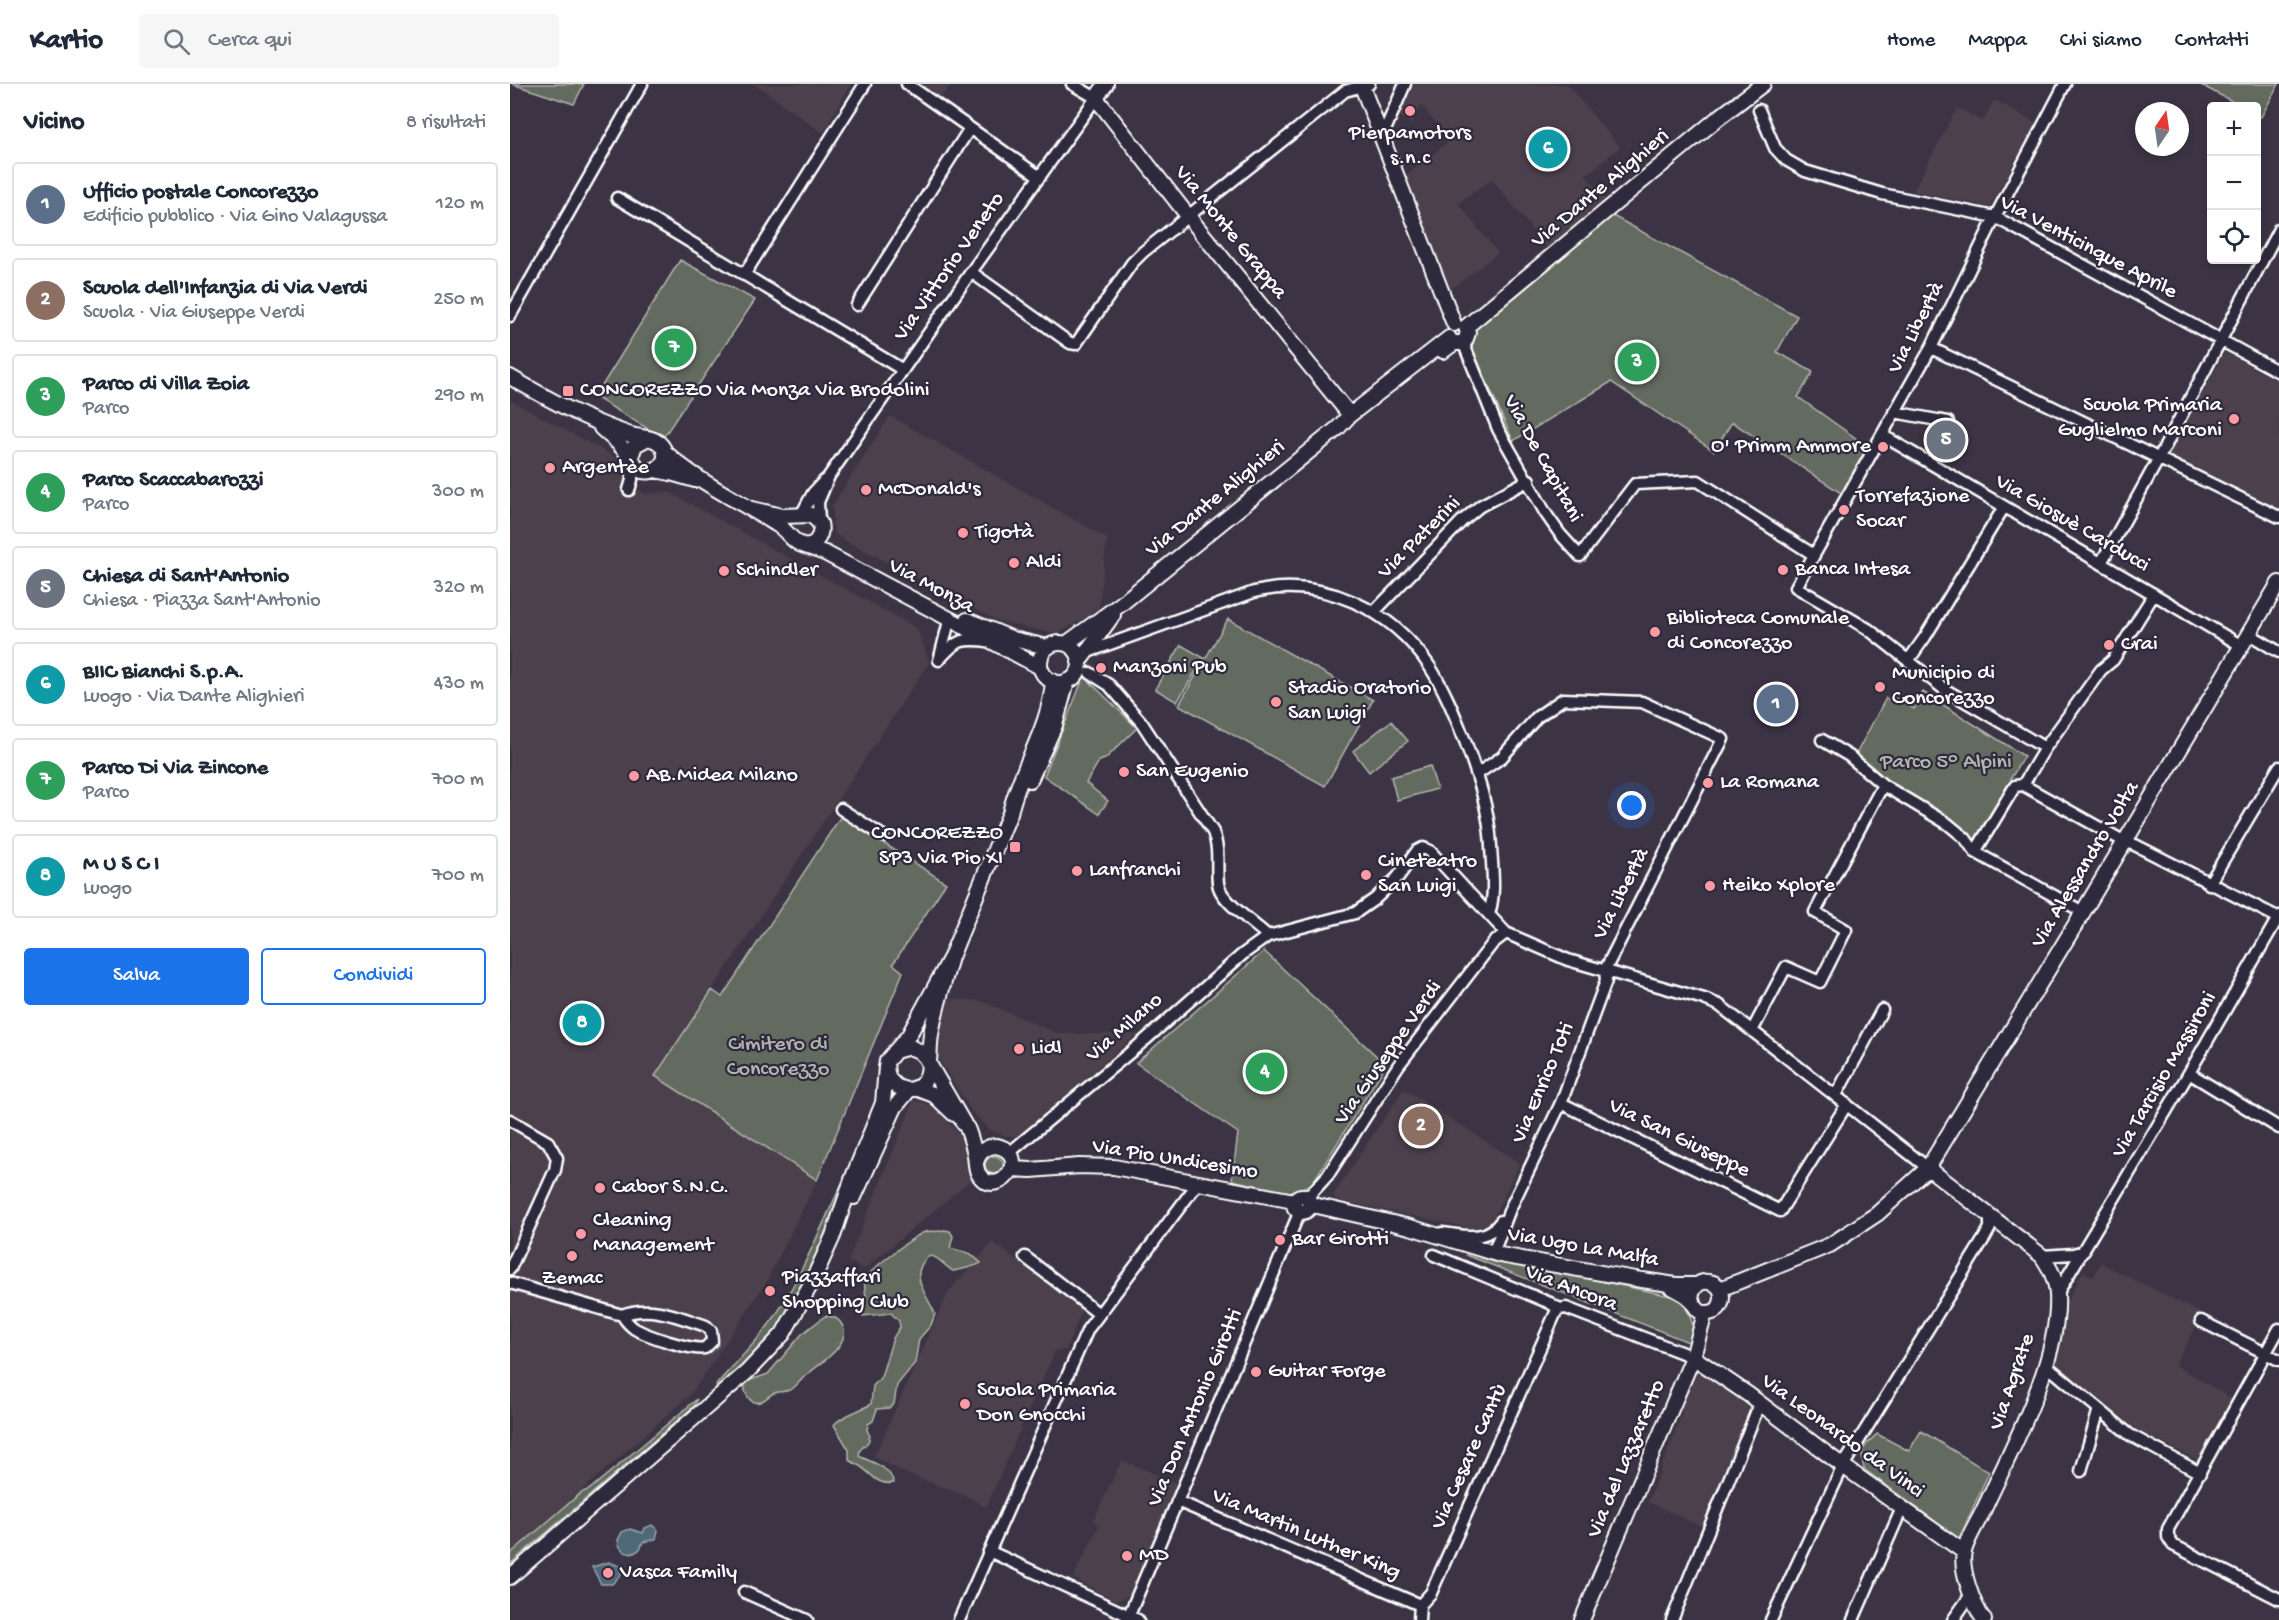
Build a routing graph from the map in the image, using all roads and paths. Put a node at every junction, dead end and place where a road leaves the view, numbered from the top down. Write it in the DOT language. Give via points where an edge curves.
graph roads {
  1 [pos="642,84"];
  2 [pos="865,84"];
  3 [pos="907,84"];
  4 [pos="1072,84"];
  5 [pos="1106,84"];
  6 [pos="1405,84"];
  7 [pos="1763,84"];
  8 [pos="2065,84"];
  9 [pos="1364,85"];
  10 [pos="1343,88"];
  11 [pos="1096,98"];
  12 [pos="1759,110"];
  13 [pos="970,128"];
  14 [pos="1382,137"];
  15 [pos="1040,177"];
  16 [pos="617,198"];
  17 [pos="1188,216"];
  18 [pos="1995,217"];
  19 [pos="2279,229"];
  20 [pos="971,272"];
  21 [pos="744,274"];
  22 [pos="857,305"];
  23 [pos="510,316"];
  24 [pos="1457,335"];
  25 [pos="2221,341"];
  26 [pos="1931,348"];
  27 [pos="903,370"];
  28 [pos="2279,372"];
  29 [pos="511,377"];
  30 [pos="1894,412"];
  31 [pos="1350,415"];
  32 [pos="592,421"];
  33 [pos="1948,422"];
  34 [pos="1338,428"];
  35 [pos="1882,435"];
  36 [pos="646,439"];
  37 [pos="664,451"];
  38 [pos="2159,458"];
  39 [pos="631,459"];
  40 [pos="652,471"];
  41 [pos="830,476"];
  42 [pos="1529,480"];
  43 [pos="702,482"];
  44 [pos="2004,507"];
  45 [pos="752,509"];
  46 [pos="800,515"];
  47 [pos="2279,517"];
  48 [pos="820,526"];
  49 [pos="796,540"];
  50 [pos="1814,555"];
  51 [pos="2101,564"];
  52 [pos="2279,583"];
  53 [pos="2154,594"];
  54 [pos="1121,604"];
  55 [pos="1374,612"];
  56 [pos="949,621"];
  57 [pos="2245,640"];
  58 [pos="990,641"];
  59 [pos="1066,644"];
  60 [pos="1047,647"];
  61 [pos="2279,652"];
  62 [pos="1082,657"];
  63 [pos="1908,661"];
  64 [pos="1040,667"];
  65 [pos="1090,673"];
  66 [pos="1053,681"];
  67 [pos="1067,681"];
  68 [pos="1822,740"];
  69 [pos="2045,748"];
  70 [pos="2279,767"];
  71 [pos="1477,774"];
  72 [pos="1883,785"];
  73 [pos="2023,785"];
  74 [pos="841,809"];
  75 [pos="1010,813"];
  76 [pos="883,836"];
  77 [pos="2125,842"];
  78 [pos="1975,852"];
  79 [pos="2209,884"];
  80 [pos="2083,912"];
  81 [pos="1488,914"];
  82 [pos="2279,917"];
  83 [pos="1506,933"];
  84 [pos="1268,936"];
  85 [pos="951,957"];
  86 [pos="1605,970"];
  87 [pos="1882,1010"];
  88 [pos="1752,1031"];
  89 [pos="895,1052"];
  90 [pos="927,1062"];
  91 [pos="886,1067"];
  92 [pos="2189,1073"];
  93 [pos="913,1089"];
  94 [pos="1836,1095"];
  95 [pos="1562,1103"];
  96 [pos="1847,1104"];
  97 [pos="510,1120"];
  98 [pos="966,1126"];
  99 [pos="2279,1128"];
  100 [pos="992,1146"];
  101 [pos="1009,1153"];
  102 [pos="976,1162"];
  103 [pos="1928,1168"];
  104 [pos="1012,1169"];
  105 [pos="1198,1183"];
  106 [pos="1303,1204"];
  107 [pos="1510,1209"];
  108 [pos="1990,1215"];
  109 [pos="1424,1231"];
  110 [pos="2014,1234"];
  111 [pos="833,1236"];
  112 [pos="1985,1237"];
  113 [pos="2084,1251"];
  114 [pos="1493,1253"];
  115 [pos="1434,1255"];
  116 [pos="2043,1256"];
  117 [pos="1025,1257"];
  118 [pos="510,1269"];
  119 [pos="510,1283"];
  120 [pos="1666,1284"];
  121 [pos="1697,1285"];
  122 [pos="1720,1289"];
  123 [pos="2057,1294"];
  124 [pos="1691,1299"];
  125 [pos="1559,1309"];
  126 [pos="1705,1313"];
  127 [pos="1099,1314"];
  128 [pos="622,1315"];
  129 [pos="2201,1321"];
  130 [pos="2279,1329"];
  131 [pos="2265,1352"];
  132 [pos="1694,1357"];
  133 [pos="2279,1360"];
  134 [pos="2046,1365"];
  135 [pos="1760,1403"];
  136 [pos="2098,1409"];
  137 [pos="1843,1466"];
  138 [pos="2081,1471"];
  139 [pos="2200,1473"];
  140 [pos="1177,1501"];
  141 [pos="1902,1508"];
  142 [pos="989,1551"];
  143 [pos="1964,1552"];
  144 [pos="510,1577"];
  145 [pos="744,1592"];
  146 [pos="1970,1596"];
  147 [pos="2279,1599"];
  148 [pos="1420,1605"];
  149 [pos="1131,1619"];
  150 [pos="807,1620"];
  151 [pos="959,1620"];
  152 [pos="1419,1620"];
  153 [pos="1582,1620"];
  154 [pos="1672,1620"];
  155 [pos="1771,1620"];
  156 [pos="1853,1620"];
  157 [pos="1953,1620"];
  158 [pos="1984,1620"];
  1 -- 23 [label="street"];
  2 -- 21 [label="street"];
  3 -- 13 [label="street"];
  4 -- 11 [label="street, Via Monte Grappa"];
  5 -- 11 [label="main road, Via Vittorio Veneto"];
  6 -- 14 [label="street"];
  7 -- 24 [label="main road, Via Dante Alighieri"];
  8 -- 18 [label="street, Via Libertà"];
  9 -- 10 [label="street"];
  9 -- 14 [label="main road"];
  10 -- 17 [label="street"];
  11 -- 15 [label="street, Via Vittorio Veneto"];
  11 -- 17 [label="main road, Via Monte Grappa"];
  12 -- 18 [label="street, Via Venticinque Aprile" via="1775,148 1804,171 1882,195"];
  13 -- 15 [label="street"];
  13 -- 22 [label="street"];
  14 -- 24 [label="main road"];
  15 -- 20 [label="street, Via Vittorio Veneto"];
  16 -- 21 [label="street"];
  17 -- 20 [label="street" via="1132,263 1076,344"];
  17 -- 31 [label="main road, Via Monte Grappa"];
  18 -- 25 [label="street, Via Venticinque Aprile"];
  18 -- 26 [label="street, Via Libertà"];
  19 -- 25 [label="street"];
  20 -- 27 [label="street, Via Vittorio Veneto"];
  21 -- 27 [label="street"];
  24 -- 31 [label="main road, Via Dante Alighieri"];
  24 -- 34 [label="main road, Via Dante Alighieri" via="1355,421"];
  24 -- 42 [label="street, Via De Capitani" via="1498,429"];
  25 -- 28 [label="street, Via Venticinque Aprile"];
  25 -- 38 [label="street"];
  26 -- 30 [label="street, Via Libertà"];
  26 -- 38 [label="street"];
  27 -- 41 [label="street, Via Vittorio Veneto"];
  29 -- 32 [label="main road"];
  30 -- 33 [label="street"];
  30 -- 35 [label="street, Via Libertà"];
  31 -- 34 [label="main road, Via Dante Alighieri"];
  32 -- 36 [label="main road"];
  32 -- 39 [label="main road"];
  34 -- 54 [label="main road, Via Dante Alighieri"];
  35 -- 44 [label="street, Via Giosuè Carducci"];
  35 -- 50 [label="street, Via Libertà"];
  36 -- 37 [label="main road" via="657,442"];
  36 -- 39 [label="main road" via="634,444"];
  37 -- 40 [label="main road" via="663,462"];
  37 -- 43 [label="main road, Via Monza"];
  38 -- 47 [label="street"];
  38 -- 51 [label="street"];
  39 -- 40 [label="main road" via="639,470"];
  39 -- 40 [label="street" via="629,490"];
  40 -- 43 [label="main road, Via Monza"];
  41 -- 46 [label="street, Via Vittorio Veneto" via="815,490"];
  41 -- 48 [label="street, Via Vittorio Veneto" via="818,502"];
  42 -- 50 [label="street, Via De Capitani" via="1553,524 1580,556 1635,484 1698,481"];
  42 -- 55 [label="street, Via Paterini" via="1480,506 1462,521"];
  43 -- 45 [label="main road, Via Monza"];
  44 -- 51 [label="street, Via Giosuè Carducci"];
  44 -- 63 [label="street"];
  45 -- 46 [label="main road, Via Monza" via="774,515"];
  45 -- 49 [label="main road, Via Monza"];
  46 -- 48 [label="main road" via="810,515"];
  46 -- 49 [label="main road" via="791,524"];
  48 -- 49 [label="main road" via="819,538 814,543"];
  48 -- 60 [label="main road, Via Monza" via="836,551 958,616 1013,639"];
  49 -- 56 [label="main road, Via Monza"];
  50 -- 63 [label="street, Via Libertà" via="1796,587 1868,629"];
  51 -- 53 [label="street, Via Giosuè Carducci"];
  52 -- 57 [label="main road, Via Alessandro Volta"];
  53 -- 57 [label="street, Via Giosuè Carducci"];
  53 -- 69 [label="street" via="2113,660 2101,670"];
  54 -- 59 [label="main road, Via Dante Alighieri"];
  54 -- 62 [label="main road, Via Dante Alighieri"];
  55 -- 62 [label="street" via="1339,594 1271,588"];
  55 -- 71 [label="street" via="1402,635 1430,667 1455,715"];
  56 -- 58 [label="main road, Via Monza"];
  56 -- 58 [label="street" via="939,660 960,641"];
  57 -- 61 [label="street, Via Giosuè Carducci"];
  57 -- 77 [label="main road, Via Alessandro Volta"];
  58 -- 64 [label="main road, Via Monza"];
  59 -- 60 [label="main road"];
  59 -- 62 [label="main road"];
  60 -- 64 [label="main road"];
  62 -- 67 [label="main road" via="1077,673"];
  63 -- 69 [label="street" via="1944,689"];
  64 -- 66 [label="main road"];
  65 -- 84 [label="street" via="1109,685 1142,723 1213,832 1218,844 1218,886 1224,898"];
  66 -- 67 [label="main road"];
  66 -- 75 [label="main road" via="1043,725"];
  67 -- 75 [label="main road" via="1055,725 1023,795"];
  68 -- 72 [label="street" via="1849,756"];
  69 -- 73 [label="street"];
  70 -- 79 [label="street"];
  71 -- 81 [label="street" via="1490,827 1493,900"];
  71 -- 86 [label="street, Via Libertà" via="1502,758 1537,717 1563,699 1642,702 1723,739"];
  72 -- 78 [label="street" via="1948,824"];
  72 -- 88 [label="street" via="1815,912 1846,930 1820,982 1786,968"];
  73 -- 77 [label="street"];
  73 -- 78 [label="street" via="2015,786"];
  74 -- 76 [label="street"];
  75 -- 85 [label="main road"];
  77 -- 79 [label="street"];
  77 -- 80 [label="main road, Via Alessandro Volta"];
  78 -- 80 [label="street"];
  79 -- 82 [label="street"];
  80 -- 103 [label="main road, Via Alessandro Volta"];
  81 -- 83 [label="street"];
  81 -- 84 [label="street" via="1423,848 1375,899 1354,913"];
  82 -- 92 [label="street, Via Tarcisio Massironi"];
  83 -- 86 [label="street" via="1568,960"];
  83 -- 106 [label="street, Via Giuseppe Verdi" via="1493,943 1398,1066 1328,1175"];
  84 -- 101 [label="street, Via Milano"];
  85 -- 89 [label="main road" via="909,1035"];
  85 -- 90 [label="main road"];
  86 -- 88 [label="street" via="1719,1005"];
  86 -- 95 [label="street, Via Enrico Toti" via="1606,981"];
  87 -- 94 [label="street"];
  88 -- 94 [label="street"];
  89 -- 90 [label="main road" via="905,1047 915,1049"];
  89 -- 91 [label="main road"];
  90 -- 93 [label="main road" via="927,1078"];
  90 -- 98 [label="main road"];
  91 -- 93 [label="main road" via="892,1083 901,1089"];
  91 -- 111 [label="main road" via="883,1102"];
  92 -- 99 [label="street"];
  92 -- 113 [label="street, Via Tarcisio Massironi"];
  93 -- 98 [label="main road" via="934,1095"];
  93 -- 111 [label="main road" via="895,1107"];
  94 -- 96 [label="street"];
  95 -- 96 [label="street, Via San Giuseppe" via="1780,1211"];
  95 -- 107 [label="street, Via Enrico Toti"];
  96 -- 103 [label="street"];
  97 -- 118 [label="street" via="548,1142 557,1158"];
  98 -- 100 [label="main road"];
  98 -- 102 [label="main road"];
  100 -- 101 [label="main road"];
  100 -- 102 [label="main road" via="981,1151"];
  101 -- 104 [label="main road"];
  102 -- 104 [label="main road" via="982,1178 994,1183 1005,1179"];
  103 -- 108 [label="main road, Via Agrate"];
  103 -- 122 [label="main road" via="1877,1214 1830,1245"];
  104 -- 105 [label="main road, Via Pio Undicesimo" via="1102,1166"];
  105 -- 106 [label="main road, Via Pio Undicesimo"];
  105 -- 127 [label="street"];
  106 -- 109 [label="main road, Via Pio Undicesimo"];
  106 -- 140 [label="street, Via Don Antonio Girotti"];
  107 -- 109 [label="street, Via Enrico Toti" via="1488,1234"];
  107 -- 114 [label="street, Via Enrico Toti"];
  108 -- 110 [label="main road, Via Agrate"];
  108 -- 112 [label="street"];
  109 -- 114 [label="main road, Via Pio Undicesimo"];
  110 -- 112 [label="street" via="2003,1231"];
  110 -- 116 [label="main road, Via Agrate"];
  111 -- 144 [label="main road" via="795,1316 770,1350"];
  112 -- 137 [label="street"];
  113 -- 116 [label="street"];
  113 -- 123 [label="street, Via Tarcisio Massironi"];
  114 -- 120 [label="main road, Via Ugo La Malfa"];
  115 -- 125 [label="street, Via Ancora"];
  116 -- 123 [label="main road, Via Agrate" via="2052,1270"];
  117 -- 127 [label="street"];
  119 -- 128 [label="street"];
  120 -- 121 [label="main road, Via Ugo La Malfa"];
  120 -- 124 [label="main road, Via Ugo La Malfa"];
  121 -- 122 [label="main road, Via Ugo La Malfa" via="1707,1281"];
  121 -- 124 [label="main road"];
  122 -- 126 [label="main road" via="1722,1304"];
  123 -- 134 [label="main road, Via Agrate" via="2057,1315"];
  124 -- 126 [label="main road, Via Ugo La Malfa"];
  125 -- 132 [label="street, Via Ancora" via="1566,1308"];
  125 -- 148 [label="street, Via Cesare Cantù" via="1431,1593"];
  126 -- 132 [label="main road, Via del Lazzaretto"];
  127 -- 142 [label="street" via="1084,1338"];
  128 -- 128 [label="street" via="638,1331 694,1348 705,1348 712,1341 706,1326 656,1311 635,1310"];
  129 -- 131 [label="street"];
  130 -- 131 [label="street"];
  131 -- 133 [label="street"];
  131 -- 139 [label="street"];
  132 -- 135 [label="main road, Via Leonardo da Vinci"];
  132 -- 153 [label="main road, Via del Lazzaretto"];
  134 -- 136 [label="street"];
  134 -- 143 [label="main road, Via Agrate"];
  135 -- 137 [label="main road, Via Leonardo da Vinci"];
  135 -- 154 [label="street"];
  136 -- 138 [label="street"];
  136 -- 139 [label="street" via="2130,1434"];
  137 -- 141 [label="main road, Via Leonardo da Vinci"];
  137 -- 155 [label="street"];
  139 -- 147 [label="street" via="2168,1529 2173,1545"];
  140 -- 148 [label="street, Via Martin Luther King"];
  140 -- 149 [label="street, Via Don Antonio Girotti"];
  141 -- 143 [label="main road, Via Leonardo da Vinci"];
  141 -- 156 [label="street"];
  142 -- 149 [label="street"];
  142 -- 151 [label="street"];
  143 -- 146 [label="main road"];
  145 -- 150 [label="street"];
  146 -- 157 [label="street"];
  146 -- 158 [label="main road"];
  148 -- 152 [label="street"];
}
